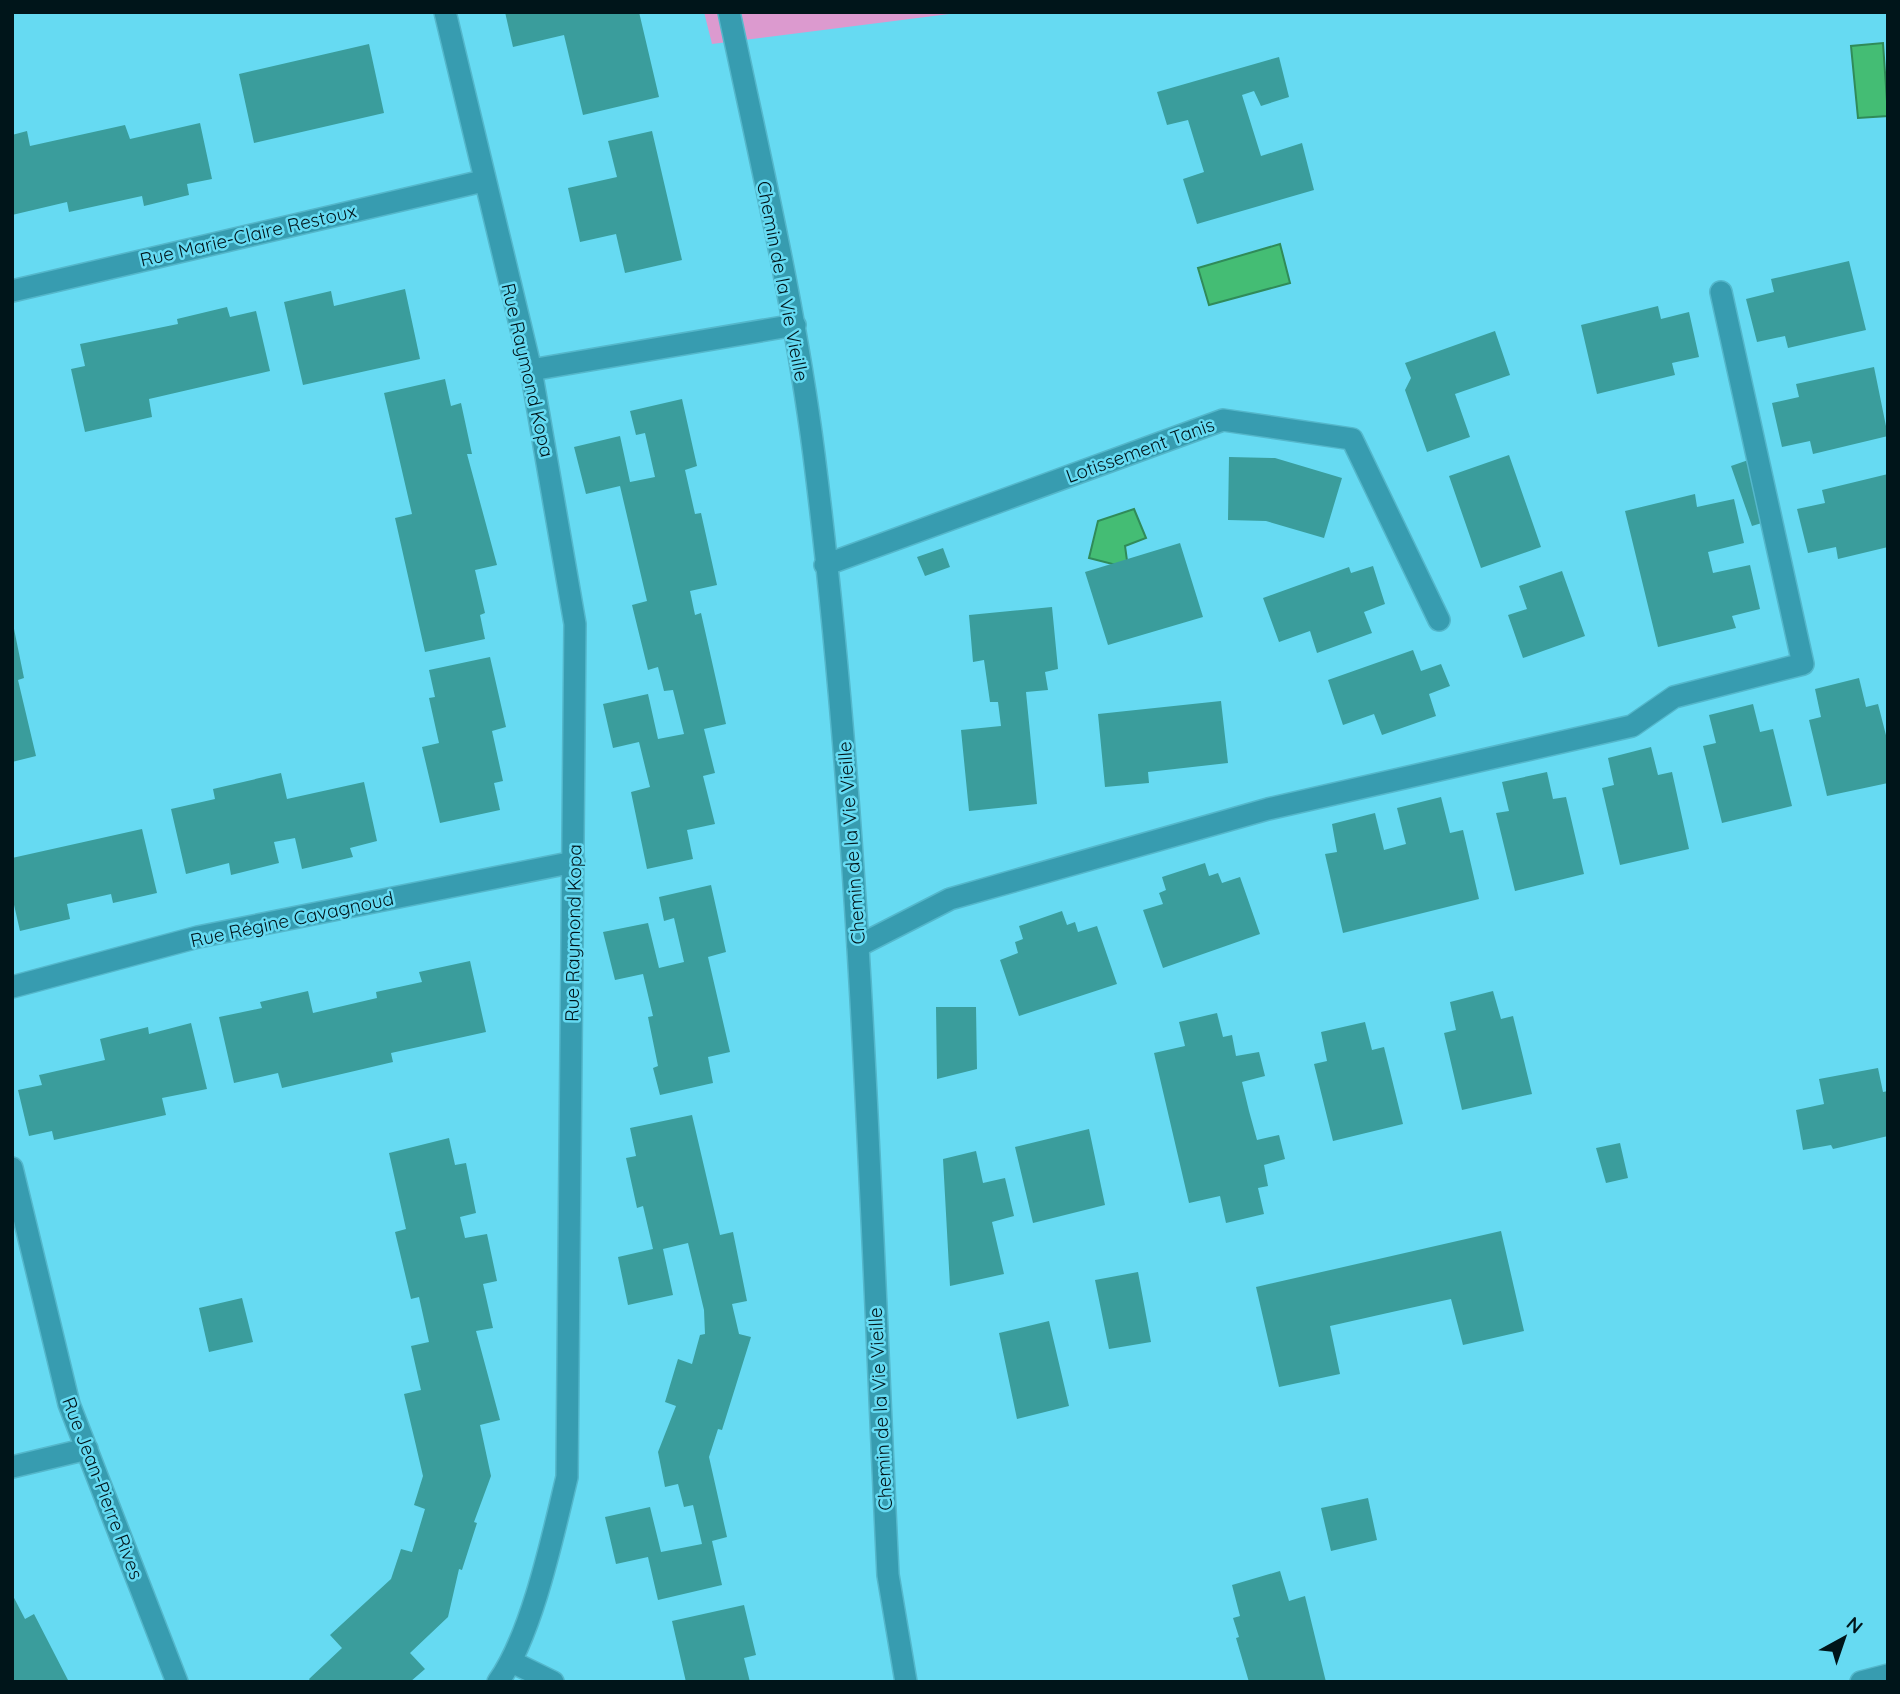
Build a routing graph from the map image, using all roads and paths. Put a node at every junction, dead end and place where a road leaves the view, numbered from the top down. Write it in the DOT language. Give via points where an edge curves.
graph roads {
  1 [pos="444,12"];
  2 [pos="729,12"];
  3 [pos="483,181"];
  4 [pos="12,290"];
  5 [pos="1721,292"];
  6 [pos="794,325"];
  7 [pos="531,370"];
  8 [pos="825,565"];
  9 [pos="1439,620"];
  10 [pos="574,862"];
  11 [pos="858,946"];
  12 [pos="12,986"];
  13 [pos="12,1168"];
  14 [pos="87,1449"];
  15 [pos="12,1467"];
  16 [pos="512,1662"];
  17 [pos="1888,1675"];
  18 [pos="177,1682"];
  19 [pos="498,1682"];
  20 [pos="553,1682"];
  21 [pos="906,1682"];
  22 [pos="1861,1682"];
  1 -- 3 [label="street, Rue Raymond Kopa"];
  2 -- 6 [label="street, Chemin de la Vie Vieille"];
  3 -- 4 [label="street, Rue Marie-Claire Restoux"];
  3 -- 7 [label="street, Rue Raymond Kopa"];
  5 -- 11 [label="street" via="1803,664 1674,697 1632,726 1268,809 950,899"];
  6 -- 7 [label="street"];
  6 -- 8 [label="street, Chemin de la Vie Vieille"];
  7 -- 10 [label="street, Rue Raymond Kopa" via="575,624"];
  8 -- 9 [label="street, Lotissement Tanis" via="1223,420 1352,439"];
  8 -- 11 [label="street, Chemin de la Vie Vieille" via="854,842"];
  10 -- 12 [label="street, Rue Régine Cavagnoud" via="198,937"];
  10 -- 16 [label="street, Rue Raymond Kopa" via="567,1477"];
  11 -- 21 [label="street, Chemin de la Vie Vieille" via="888,1575"];
  13 -- 14 [label="street, Rue Jean-Pierre Rives" via="68,1404"];
  14 -- 15 [label="street"];
  14 -- 18 [label="street, Rue Jean-Pierre Rives"];
  16 -- 19 [label="street, Rue Raymond Kopa"];
  16 -- 20 [label="street"];
  17 -- 22 [label="street"];
}
